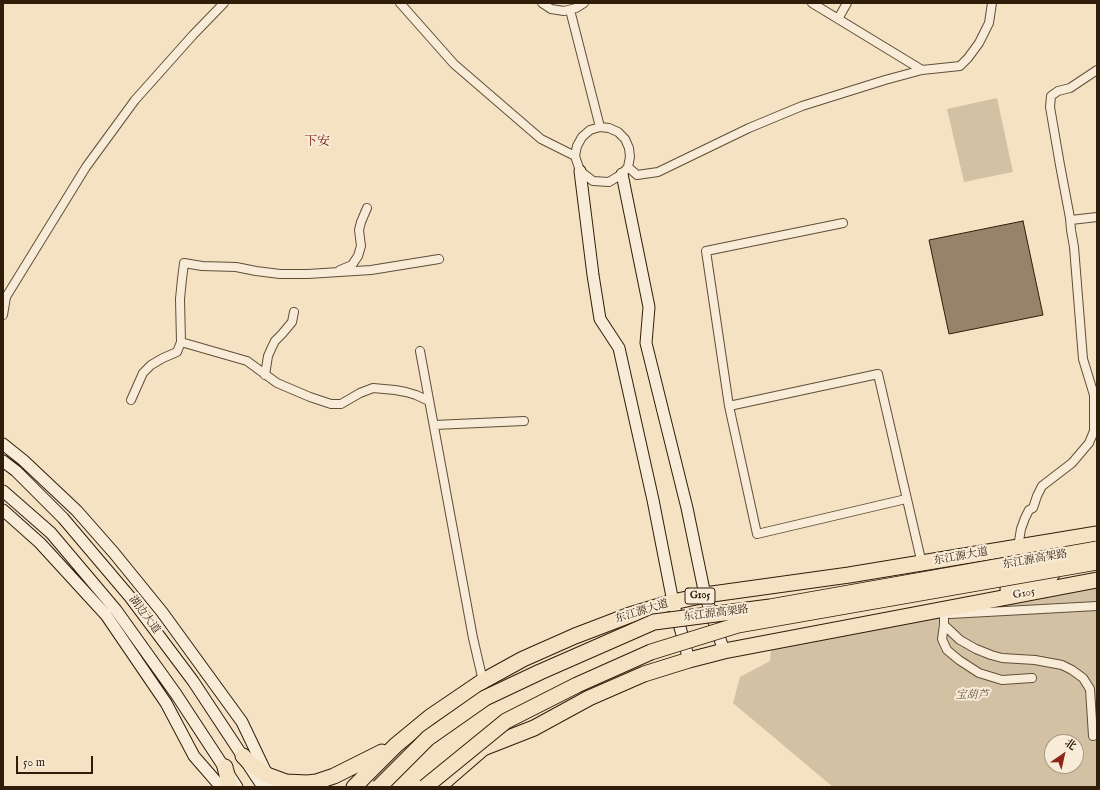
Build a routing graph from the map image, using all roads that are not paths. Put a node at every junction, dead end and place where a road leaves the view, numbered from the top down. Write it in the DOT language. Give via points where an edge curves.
graph roads {
  1 [pos="224,3"];
  2 [pos="400,3"];
  3 [pos="542,3"];
  4 [pos="584,3"];
  5 [pos="812,3"];
  6 [pos="848,3"];
  7 [pos="992,3"];
  8 [pos="570,10"];
  9 [pos="838,18"];
  10 [pos="922,70"];
  11 [pos="1097,70"];
  12 [pos="600,127"];
  13 [pos="575,156"];
  14 [pos="625,170"];
  15 [pos="580,171"];
  16 [pos="367,208"];
  17 [pos="1097,217"];
  18 [pos="1071,220"];
  19 [pos="843,223"];
  20 [pos="439,259"];
  21 [pos="336,272"];
  22 [pos="294,312"];
  23 [pos="3,315"];
  24 [pos="181,342"];
  25 [pos="420,351"];
  26 [pos="265,375"];
  27 [pos="131,400"];
  28 [pos="429,400"];
  29 [pos="729,406"];
  30 [pos="524,421"];
  31 [pos="434,425"];
  32 [pos="3,444"];
  33 [pos="3,461"];
  34 [pos="3,490"];
  35 [pos="906,499"];
  36 [pos="3,510"];
  37 [pos="1097,534"];
  38 [pos="1018,548"];
  39 [pos="1097,549"];
  40 [pos="1074,560"];
  41 [pos="1097,562"];
  42 [pos="922,564"];
  43 [pos="1097,580"];
  44 [pos="742,590"];
  45 [pos="705,595"];
  46 [pos="673,602"];
  47 [pos="1097,606"];
  48 [pos="944,615"];
  49 [pos="944,625"];
  50 [pos="786,639"];
  51 [pos="806,639"];
  52 [pos="724,651"];
  53 [pos="689,660"];
  54 [pos="1032,678"];
  55 [pos="483,681"];
  56 [pos="1093,736"];
  57 [pos="396,745"];
  58 [pos="243,756"];
  59 [pos="225,768"];
  60 [pos="268,783"];
  61 [pos="221,787"];
  62 [pos="230,787"];
  63 [pos="237,787"];
  64 [pos="354,787"];
  65 [pos="379,787"];
  66 [pos="425,787"];
  67 [pos="438,787"];
  1 -- 23 [label="street" via="135,100 86,167 6,297"];
  2 -- 13 [label="street" via="454,64 541,139"];
  3 -- 8 [label="street" via="551,9"];
  4 -- 8 [label="street"];
  5 -- 9 [label="street"];
  6 -- 9 [label="street"];
  7 -- 10 [label="street" via="989,23 968,58 960,66"];
  8 -- 12 [label="street"];
  9 -- 10 [label="street"];
  10 -- 14 [label="street" via="802,106 749,128 658,172 637,175"];
  11 -- 18 [label="street" via="1070,88 1051,96 1050,107"];
  12 -- 13 [label="street" via="590,130 582,137"];
  12 -- 14 [label="street" via="610,128 625,139 630,157"];
  13 -- 15 [label="street"];
  14 -- 15 [label="street" via="609,182 593,180"];
  14 -- 45 [label="street" via="649,307 646,343 687,508"];
  15 -- 46 [label="street" via="600,319 619,348"];
  16 -- 21 [label="street" via="359,230 362,246 358,256 352,265"];
  17 -- 18 [label="street"];
  18 -- 38 [label="street" via="1083,359 1094,395 1094,431 1089,443 1072,463 1042,486 1033,508 1025,518"];
  19 -- 29 [label="street" via="706,251"];
  20 -- 21 [label="street" via="371,270"];
  21 -- 24 [label="street" via="280,274 184,263 180,299"];
  22 -- 26 [label="street" via="292,322 275,340 268,356"];
  24 -- 26 [label="street" via="247,361"];
  24 -- 27 [label="street" via="177,352 151,365 143,373"];
  25 -- 28 [label="street"];
  26 -- 28 [label="street" via="276,383 332,404 341,404 372,388 400,391"];
  28 -- 31 [label="street"];
  29 -- 35 [label="street" via="878,374"];
  29 -- 35 [label="street" via="757,534"];
  30 -- 31 [label="street"];
  31 -- 55 [label="street"];
  32 -- 60 [label="street" via="77,511 162,612 242,722"];
  33 -- 58 [label="street, 湖边大道" via="63,518 130,597 193,681"];
  34 -- 59 [label="street, 湖边大道" via="51,534 116,610"];
  35 -- 42 [label="street"];
  36 -- 61 [label="street" via="40,544 106,615 166,703 194,756"];
  37 -- 38 [label="highway, 东江源大道 / G105"];
  38 -- 42 [label="highway, 东江源大道 / G105"];
  39 -- 40 [label="highway, 东江源高架路, bridge"];
  40 -- 41 [label="highway, 东江源高架路, bridge"];
  40 -- 44 [label="highway, bridge" via="1026,554 827,587"];
  40 -- 50 [label="highway, bridge" via="1007,590 826,622"];
  40 -- 65 [label="highway, 东江源高架路, bridge" via="770,608 654,622 485,698 428,738"];
  40 -- 66 [label="highway, 东江源高架路, bridge" via="738,625 651,652 506,721"];
  42 -- 44 [label="highway, 东江源大道 / G105"];
  43 -- 50 [label="highway, G105 / G105"];
  44 -- 45 [label="highway, 东江源大道 / G105"];
  45 -- 46 [label="highway, 东江源大道 / G105"];
  45 -- 52 [label="street"];
  46 -- 53 [label="street"];
  46 -- 55 [label="highway, 东江源大道 / G105" via="575,636 523,659"];
  47 -- 48 [label="street"];
  48 -- 49 [label="street"];
  48 -- 51 [label="street"];
  49 -- 54 [label="street" via="942,639 947,650 971,668 1002,680"];
  49 -- 56 [label="street" via="960,640 991,655 1062,665 1083,678 1090,690"];
  50 -- 52 [label="highway, G105 / G105"];
  52 -- 53 [label="highway, G105 / G105"];
  53 -- 67 [label="highway, G105 / G105" via="644,674 589,698 534,728 483,748"];
  55 -- 57 [label="highway, 东江源大道 / G105" via="430,717"];
  57 -- 60 [label="highway" via="326,780"];
  57 -- 64 [label="highway, 东江源大道 / G105"];
  58 -- 60 [label="highway"];
  59 -- 62 [label="highway"];
  59 -- 63 [label="street, 湖边大道"];
}
